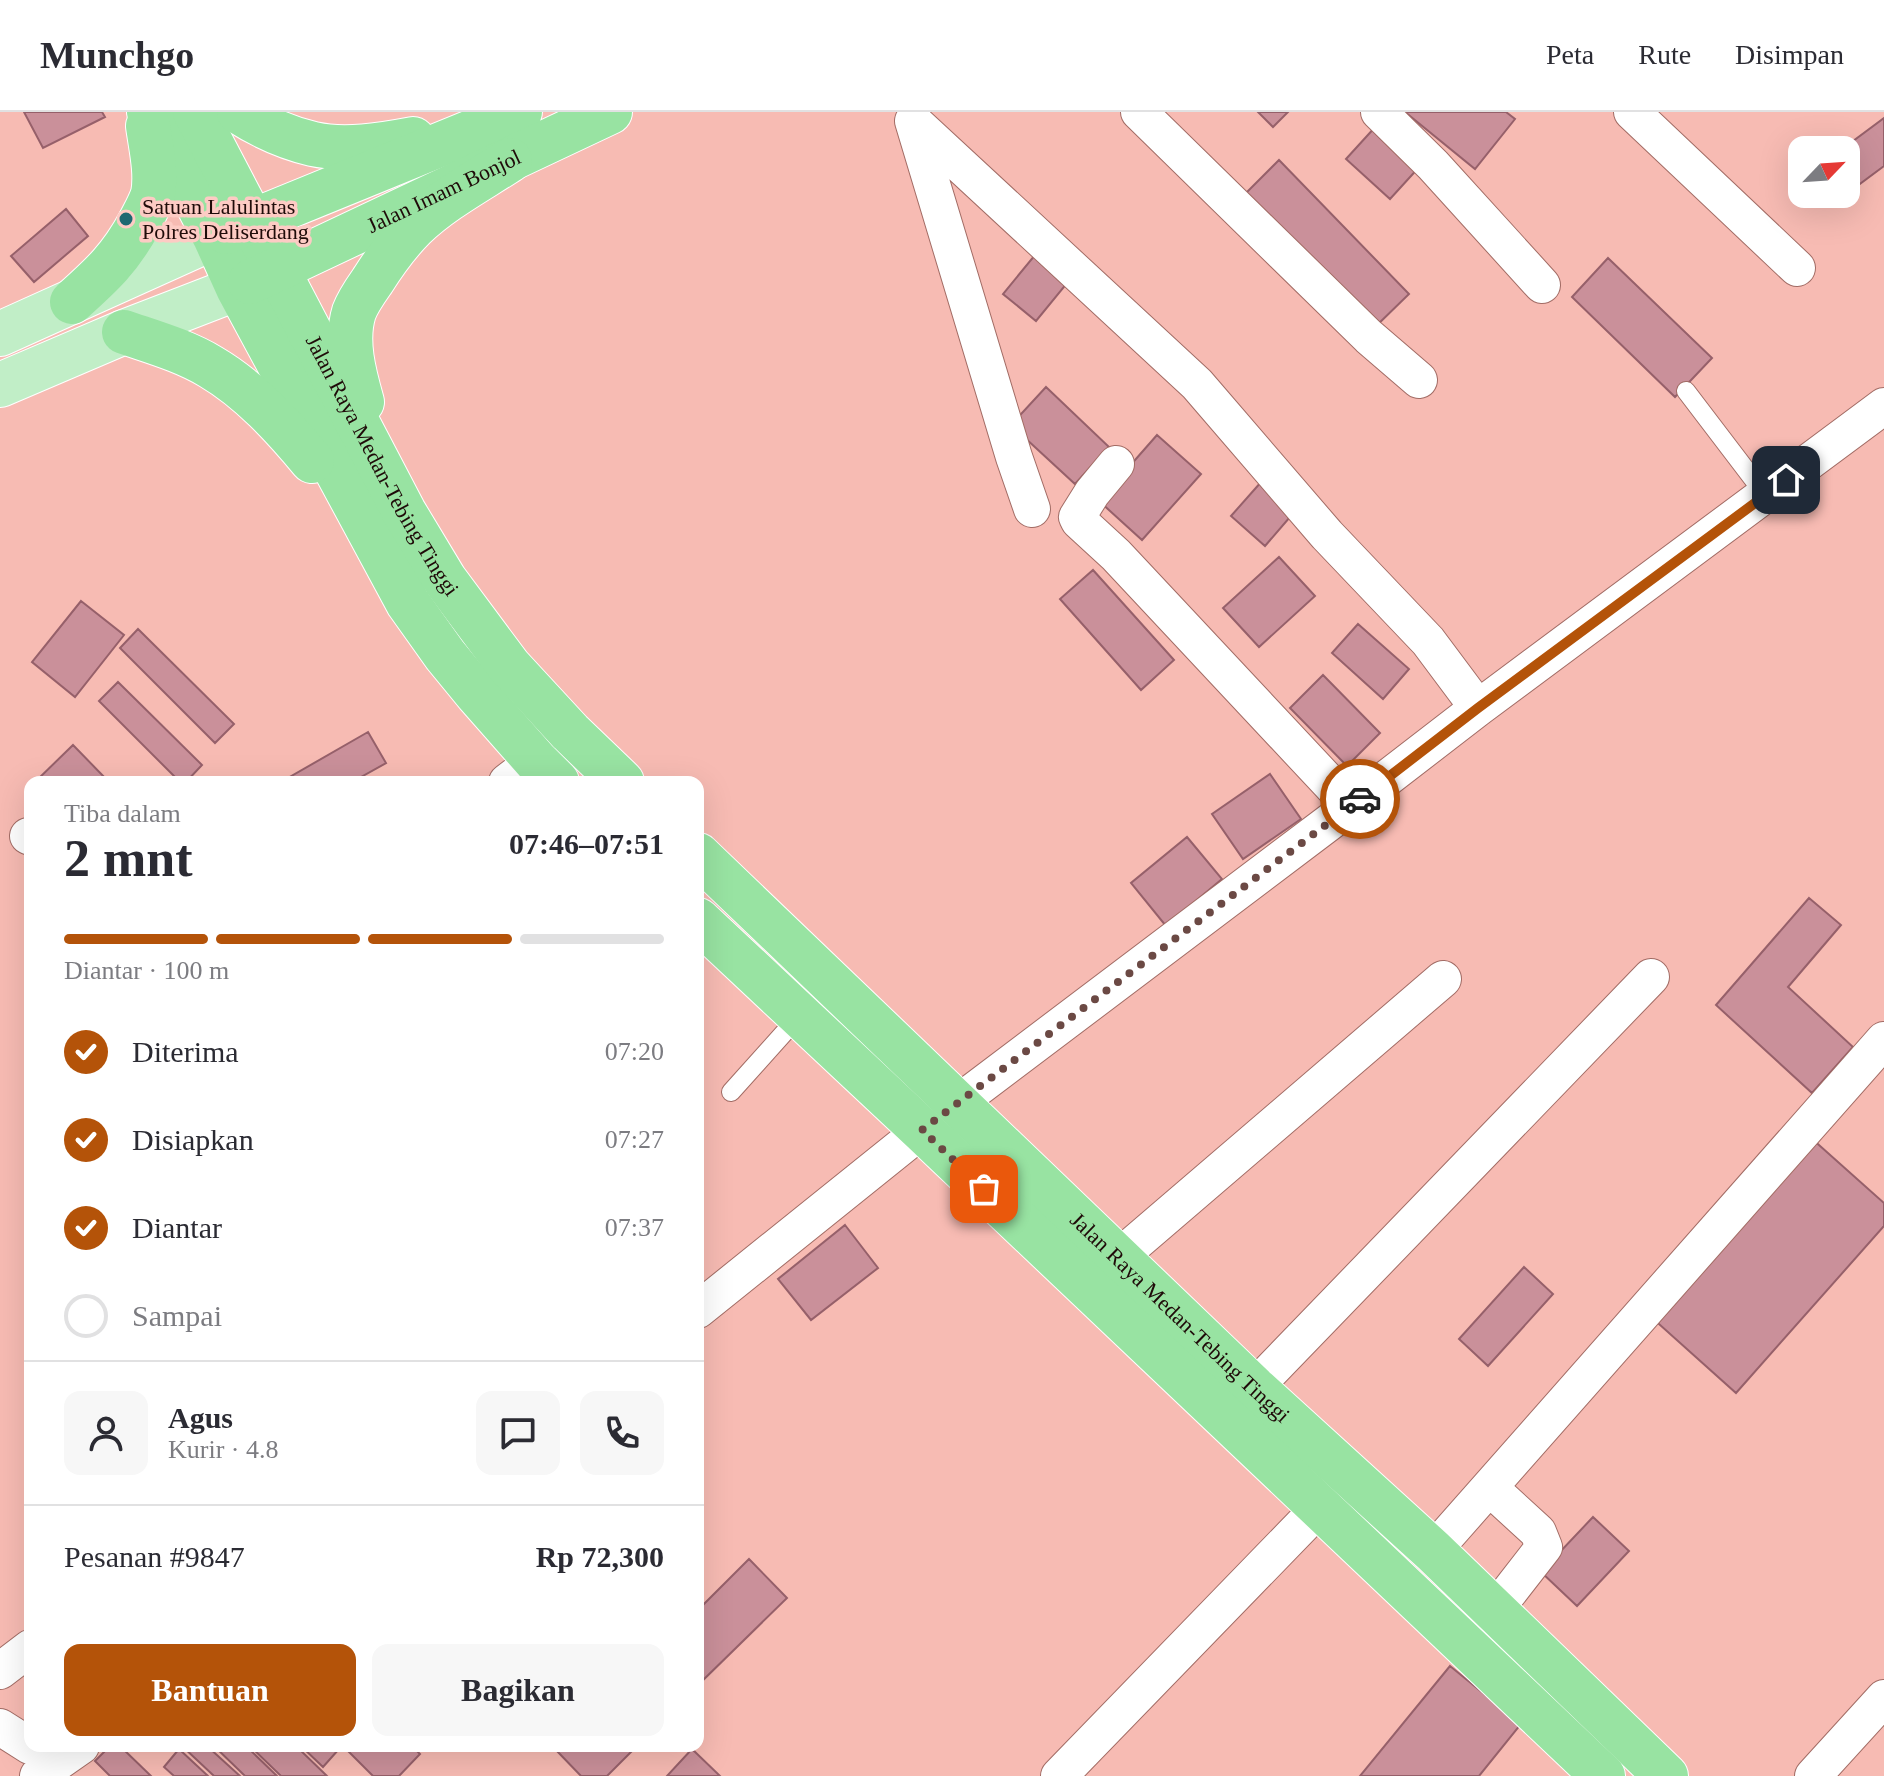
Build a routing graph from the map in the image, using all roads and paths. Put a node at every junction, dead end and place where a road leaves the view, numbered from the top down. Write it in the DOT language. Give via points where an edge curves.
graph roads {
  1 [pos="148,112"];
  2 [pos="195,112"];
  3 [pos="239,112"];
  4 [pos="610,112"];
  5 [pos="1139,112"];
  6 [pos="1379,112"];
  7 [pos="1632,112"];
  8 [pos="911,116"];
  9 [pos="508,132"];
  10 [pos="233,229"];
  11 [pos="1797,268"];
  12 [pos="277,270"];
  13 [pos="1542,285"];
  14 [pos="238,288"];
  15 [pos="72,302"];
  16 [pos="124,332"];
  17 [pos="0,334"];
  18 [pos="1419,380"];
  19 [pos="0,385"];
  20 [pos="1686,391"];
  21 [pos="1884,406"];
  22 [pos="1116,464"];
  23 [pos="1766,496"];
  24 [pos="1032,509"];
  25 [pos="386,522"];
  26 [pos="1478,708"];
  27 [pos="570,732"];
  28 [pos="533,775"];
  29 [pos="616,776"];
  30 [pos="1351,806"];
  31 [pos="704,861"];
  32 [pos="704,926"];
  33 [pos="1651,977"];
  34 [pos="1443,979"];
  35 [pos="800,1015"];
  36 [pos="1884,1040"];
  37 [pos="731,1092"];
  38 [pos="957,1104"];
  39 [pos="922,1130"];
  40 [pos="1119,1257"];
  41 [pos="704,1305"];
  42 [pos="1254,1388"];
  43 [pos="1274,1434"];
  44 [pos="1490,1488"];
  45 [pos="1320,1507"];
  46 [pos="1433,1551"];
  47 [pos="1495,1610"];
  48 [pos="24,1653"];
  49 [pos="0,1671"];
  50 [pos="1884,1698"];
  51 [pos="0,1727"];
  52 [pos="24,1742"];
  53 [pos="1059,1776"];
  54 [pos="1603,1776"];
  55 [pos="1666,1776"];
  56 [pos="1813,1776"];
  1 -- 10 [label="highway, Jalan Raya Medan-Tebing Tinggi"];
  1 -- 15 [label="highway" via="153,194 126,248"];
  2 -- 10 [label="highway, Jalan Raya Medan-Tebing Tinggi"];
  3 -- 9 [label="highway" via="263,127 314,144 347,147"];
  4 -- 9 [label="highway, Jalan Imam Bonjol"];
  5 -- 18 [label="street"];
  6 -- 13 [label="street"];
  7 -- 11 [label="street"];
  8 -- 24 [label="street"];
  8 -- 26 [label="street" via="1197,384 1327,535 1428,641"];
  9 -- 10 [label="highway, Jalan Imam Bonjol"];
  9 -- 12 [label="highway, Jalan Imam Bonjol"];
  9 -- 25 [label="highway" via="452,197 388,256 354,312 353,372"];
  10 -- 12 [label="highway, Jalan Raya Medan-Tebing Tinggi"];
  10 -- 14 [label="highway, Jalan Raya Medan-Tebing Tinggi"];
  10 -- 15 [label="main road"];
  12 -- 14 [label="highway, Jalan Imam Bonjol"];
  12 -- 25 [label="highway, Jalan Raya Medan-Tebing Tinggi"];
  14 -- 16 [label="main road"];
  14 -- 25 [label="highway, Jalan Raya Medan-Tebing Tinggi"];
  15 -- 17 [label="main road"];
  16 -- 19 [label="main road"];
  16 -- 25 [label="highway" via="188,355 235,383 332,484"];
  20 -- 23 [label="lane"];
  21 -- 23 [label="street"];
  22 -- 30 [label="street" via="1092,493 1079,521"];
  23 -- 26 [label="street"];
  25 -- 27 [label="highway, Jalan Raya Medan-Tebing Tinggi" via="445,580 509,666"];
  25 -- 28 [label="highway, Jalan Raya Medan-Tebing Tinggi" via="408,603"];
  26 -- 30 [label="street"];
  27 -- 28 [label="street"];
  27 -- 29 [label="highway, Jalan Raya Medan-Tebing Tinggi"];
  30 -- 38 [label="street"];
  31 -- 38 [label="highway, Jalan Raya Medan-Tebing Tinggi"];
  32 -- 35 [label="highway, Jalan Raya Medan-Tebing Tinggi"];
  33 -- 42 [label="street"];
  34 -- 40 [label="street"];
  35 -- 37 [label="lane"];
  35 -- 39 [label="highway, Jalan Raya Medan-Tebing Tinggi"];
  36 -- 44 [label="street"];
  38 -- 39 [label="street"];
  38 -- 40 [label="highway, Jalan Raya Medan-Tebing Tinggi"];
  39 -- 41 [label="street"];
  39 -- 43 [label="highway, Jalan Raya Medan-Tebing Tinggi"];
  40 -- 42 [label="highway, Jalan Raya Medan-Tebing Tinggi"];
  42 -- 43 [label="highway, Jalan Raya Medan-Tebing Tinggi"];
  43 -- 45 [label="highway, Jalan Raya Medan-Tebing Tinggi"];
  43 -- 46 [label="highway, Jalan Raya Medan-Tebing Tinggi"];
  44 -- 46 [label="street"];
  44 -- 47 [label="street" via="1538,1532 1544,1547"];
  45 -- 53 [label="street"];
  45 -- 54 [label="highway, Jalan Raya Medan-Tebing Tinggi"];
  46 -- 47 [label="highway, Jalan Raya Medan-Tebing Tinggi"];
  47 -- 55 [label="highway, Jalan Raya Medan-Tebing Tinggi"];
  48 -- 49 [label="street"];
  50 -- 56 [label="street"];
  51 -- 52 [label="street"];
}
